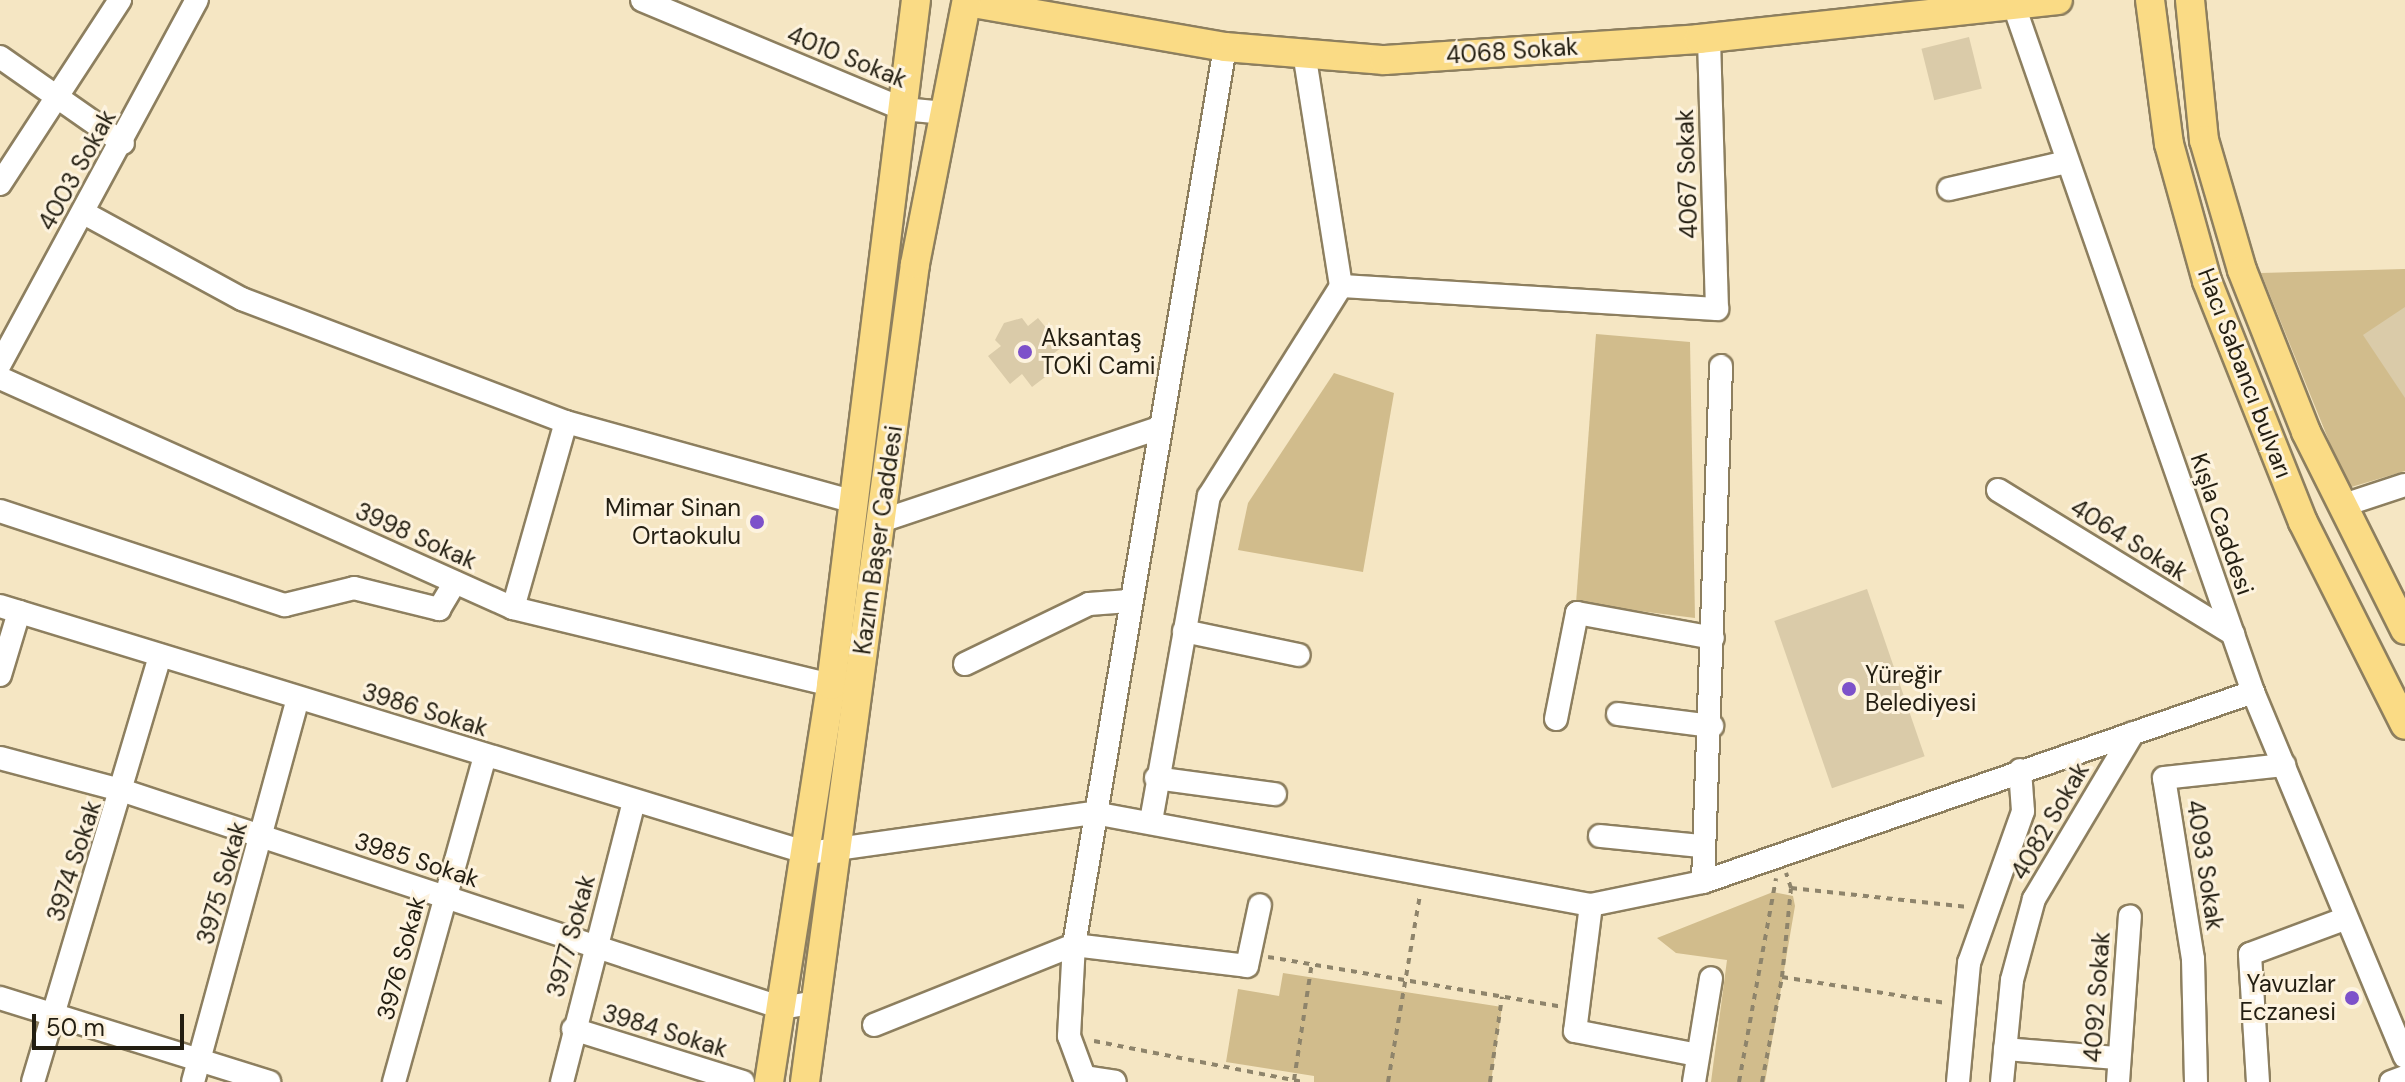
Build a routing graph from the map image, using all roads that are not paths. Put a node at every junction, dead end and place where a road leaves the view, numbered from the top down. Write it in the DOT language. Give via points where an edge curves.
graph roads {
  1 [pos="120,0"];
  2 [pos="197,0"];
  3 [pos="642,0"];
  4 [pos="916,0"];
  5 [pos="2058,0"];
  6 [pos="2150,0"];
  7 [pos="2190,0"];
  8 [pos="967,1"];
  9 [pos="2012,4"];
  10 [pos="1709,38"];
  11 [pos="1225,47"];
  12 [pos="1304,53"];
  13 [pos="0,57"];
  14 [pos="59,97"];
  15 [pos="903,109"];
  16 [pos="945,113"];
  17 [pos="123,143"];
  18 [pos="2067,162"];
  19 [pos="0,184"];
  20 [pos="1949,189"];
  21 [pos="84,213"];
  22 [pos="1341,286"];
  23 [pos="0,364"];
  24 [pos="1721,366"];
  25 [pos="0,378"];
  26 [pos="566,422"];
  27 [pos="1159,428"];
  28 [pos="2405,485"];
  29 [pos="1998,490"];
  30 [pos="854,502"];
  31 [pos="2341,506"];
  32 [pos="0,511"];
  33 [pos="881,521"];
  34 [pos="455,582"];
  35 [pos="1129,601"];
  36 [pos="513,608"];
  37 [pos="10,609"];
  38 [pos="2405,630"];
  39 [pos="1184,631"];
  40 [pos="2233,634"];
  41 [pos="1713,638"];
  42 [pos="160,655"];
  43 [pos="1299,655"];
  44 [pos="965,664"];
  45 [pos="0,675"];
  46 [pos="831,685"];
  47 [pos="2253,692"];
  48 [pos="298,698"];
  49 [pos="1618,714"];
  50 [pos="1556,719"];
  51 [pos="2405,725"];
  52 [pos="1712,726"];
  53 [pos="2133,733"];
  54 [pos="485,756"];
  55 [pos="0,758"];
  56 [pos="2284,765"];
  57 [pos="2020,770"];
  58 [pos="1156,778"];
  59 [pos="124,791"];
  60 [pos="1275,794"];
  61 [pos="633,805"];
  62 [pos="1094,813"];
  63 [pos="1151,821"];
  64 [pos="1600,836"];
  65 [pos="262,837"];
  66 [pos="1700,846"];
  67 [pos="837,851"];
  68 [pos="808,853"];
  69 [pos="1703,882"];
  70 [pos="445,897"];
  71 [pos="1260,905"];
  72 [pos="1591,905"];
  73 [pos="2130,916"];
  74 [pos="2347,918"];
  75 [pos="595,944"];
  76 [pos="1074,945"];
  77 [pos="1711,978"];
  78 [pos="0,998"];
  79 [pos="816,1002"];
  80 [pos="782,1008"];
  81 [pos="51,1015"];
  82 [pos="874,1025"];
  83 [pos="573,1029"];
  84 [pos="2005,1049"];
  85 [pos="1697,1055"];
  86 [pos="2405,1057"];
  87 [pos="200,1058"];
  88 [pos="2118,1058"];
  89 [pos="2405,1077"];
  90 [pos="1086,1079"];
  91 [pos="33,1082"];
  92 [pos="193,1082"];
  93 [pos="269,1082"];
  94 [pos="394,1082"];
  95 [pos="562,1082"];
  96 [pos="743,1082"];
  97 [pos="769,1082"];
  98 [pos="803,1082"];
  99 [pos="1115,1082"];
  100 [pos="1694,1082"];
  101 [pos="1958,1082"];
  102 [pos="2002,1082"];
  103 [pos="2118,1082"];
  104 [pos="2196,1082"];
  105 [pos="2258,1082"];
  106 [pos="2391,1082"];
  1 -- 14 [label="street"];
  2 -- 17 [label="street, 4003 Sokak"];
  3 -- 15 [label="street, 4010 Sokak"];
  4 -- 15 [label="main road, Kazım Başer Caddesi"];
  5 -- 9 [label="main road, 4068 Sokak"];
  6 -- 51 [label="main road, Hacı Sabancı bulvarı" via="2169,144 2207,281 2303,522"];
  7 -- 31 [label="main road, Hacı Sabancı bulvarı" via="2204,140 2242,270"];
  8 -- 11 [label="main road, 4068 Sokak"];
  8 -- 16 [label="main road, Kazım Başer Caddesi"];
  9 -- 10 [label="main road, 4068 Sokak"];
  9 -- 18 [label="street, Kışla Caddesi"];
  10 -- 12 [label="main road, 4068 Sokak" via="1384,60"];
  10 -- 22 [label="street, 4067 Sokak" via="1717,309"];
  11 -- 12 [label="main road, 4068 Sokak"];
  11 -- 27 [label="street"];
  12 -- 22 [label="street"];
  13 -- 14 [label="street"];
  14 -- 17 [label="street"];
  14 -- 19 [label="street"];
  15 -- 16 [label="street, 4010 Sokak"];
  15 -- 30 [label="main road, Kazım Başer Caddesi"];
  16 -- 33 [label="main road, Kazım Başer Caddesi" via="915,264"];
  17 -- 21 [label="street, 4003 Sokak"];
  18 -- 20 [label="street"];
  18 -- 40 [label="street, Kışla Caddesi"];
  21 -- 23 [label="street, 4003 Sokak"];
  21 -- 26 [label="street" via="242,299"];
  22 -- 39 [label="street" via="1209,496"];
  24 -- 41 [label="street"];
  25 -- 34 [label="street, 3998 Sokak"];
  26 -- 30 [label="street"];
  26 -- 36 [label="street"];
  27 -- 33 [label="street"];
  27 -- 35 [label="street"];
  28 -- 31 [label="street"];
  29 -- 40 [label="street, 4064 Sokak"];
  30 -- 46 [label="main road, Kazım Başer Caddesi"];
  31 -- 38 [label="main road, Hacı Sabancı bulvarı"];
  32 -- 34 [label="street" via="285,605 354,588 439,609"];
  33 -- 67 [label="main road, Kazım Başer Caddesi"];
  34 -- 36 [label="street, 3998 Sokak"];
  35 -- 44 [label="street" via="1089,604"];
  35 -- 62 [label="street"];
  36 -- 46 [label="street, 3998 Sokak"];
  37 -- 42 [label="street, 3986 Sokak"];
  37 -- 45 [label="street"];
  39 -- 43 [label="street"];
  39 -- 58 [label="street"];
  40 -- 47 [label="street, Kışla Caddesi"];
  41 -- 50 [label="street" via="1577,613"];
  41 -- 52 [label="street"];
  42 -- 48 [label="street, 3986 Sokak"];
  42 -- 59 [label="street, 3974 Sokak"];
  46 -- 68 [label="main road, Kazım Başer Caddesi"];
  47 -- 53 [label="street"];
  47 -- 56 [label="street, Kışla Caddesi"];
  48 -- 54 [label="street, 3986 Sokak"];
  48 -- 65 [label="street, 3975 Sokak"];
  49 -- 52 [label="street"];
  52 -- 66 [label="street"];
  53 -- 57 [label="street"];
  53 -- 84 [label="street, 4082 Sokak" via="2034,899 2012,980"];
  54 -- 61 [label="street, 3986 Sokak"];
  54 -- 70 [label="street, 3976 Sokak"];
  55 -- 59 [label="street, 3985 Sokak"];
  56 -- 74 [label="street, Kışla Caddesi"];
  56 -- 104 [label="street, 4093 Sokak" via="2164,778 2193,959"];
  57 -- 69 [label="street"];
  57 -- 101 [label="street" via="2023,811 1984,908 1965,1005"];
  58 -- 60 [label="street"];
  58 -- 63 [label="street"];
  59 -- 65 [label="street, 3985 Sokak"];
  59 -- 81 [label="street, 3974 Sokak"];
  61 -- 68 [label="street, 3986 Sokak"];
  61 -- 75 [label="street, 3977 Sokak"];
  62 -- 63 [label="street, 3986 Sokak"];
  62 -- 67 [label="street, 3986 Sokak"];
  62 -- 76 [label="street"];
  63 -- 72 [label="street, 3986 Sokak"];
  64 -- 66 [label="street"];
  65 -- 70 [label="street, 3985 Sokak"];
  65 -- 87 [label="street, 3975 Sokak"];
  66 -- 69 [label="street"];
  67 -- 68 [label="street, 3986 Sokak"];
  67 -- 79 [label="main road, Kazım Başer Caddesi"];
  68 -- 80 [label="main road, Kazım Başer Caddesi"];
  69 -- 72 [label="street"];
  70 -- 75 [label="street, 3985 Sokak"];
  70 -- 94 [label="street, 3976 Sokak"];
  71 -- 76 [label="street" via="1247,966"];
  72 -- 85 [label="street" via="1575,1031"];
  73 -- 88 [label="street, 4092 Sokak"];
  74 -- 86 [label="street, Kışla Caddesi"];
  74 -- 105 [label="street" via="2250,954"];
  75 -- 80 [label="street, 3985 Sokak"];
  75 -- 83 [label="street, 3977 Sokak"];
  76 -- 82 [label="street"];
  76 -- 90 [label="street" via="1069,1036"];
  77 -- 85 [label="street"];
  78 -- 81 [label="street"];
  79 -- 80 [label="street, 3985 Sokak"];
  79 -- 98 [label="main road, Kazım Başer Caddesi"];
  80 -- 97 [label="main road, Kazım Başer Caddesi"];
  81 -- 87 [label="street"];
  81 -- 91 [label="street, 3974 Sokak"];
  83 -- 95 [label="street, 3977 Sokak"];
  83 -- 96 [label="street, 3984 Sokak"];
  84 -- 88 [label="street"];
  84 -- 102 [label="street, 4082 Sokak"];
  85 -- 100 [label="street"];
  87 -- 92 [label="street, 3975 Sokak"];
  87 -- 93 [label="street"];
  88 -- 103 [label="street, 4092 Sokak"];
  89 -- 106 [label="street"];
  90 -- 99 [label="street"];
}
